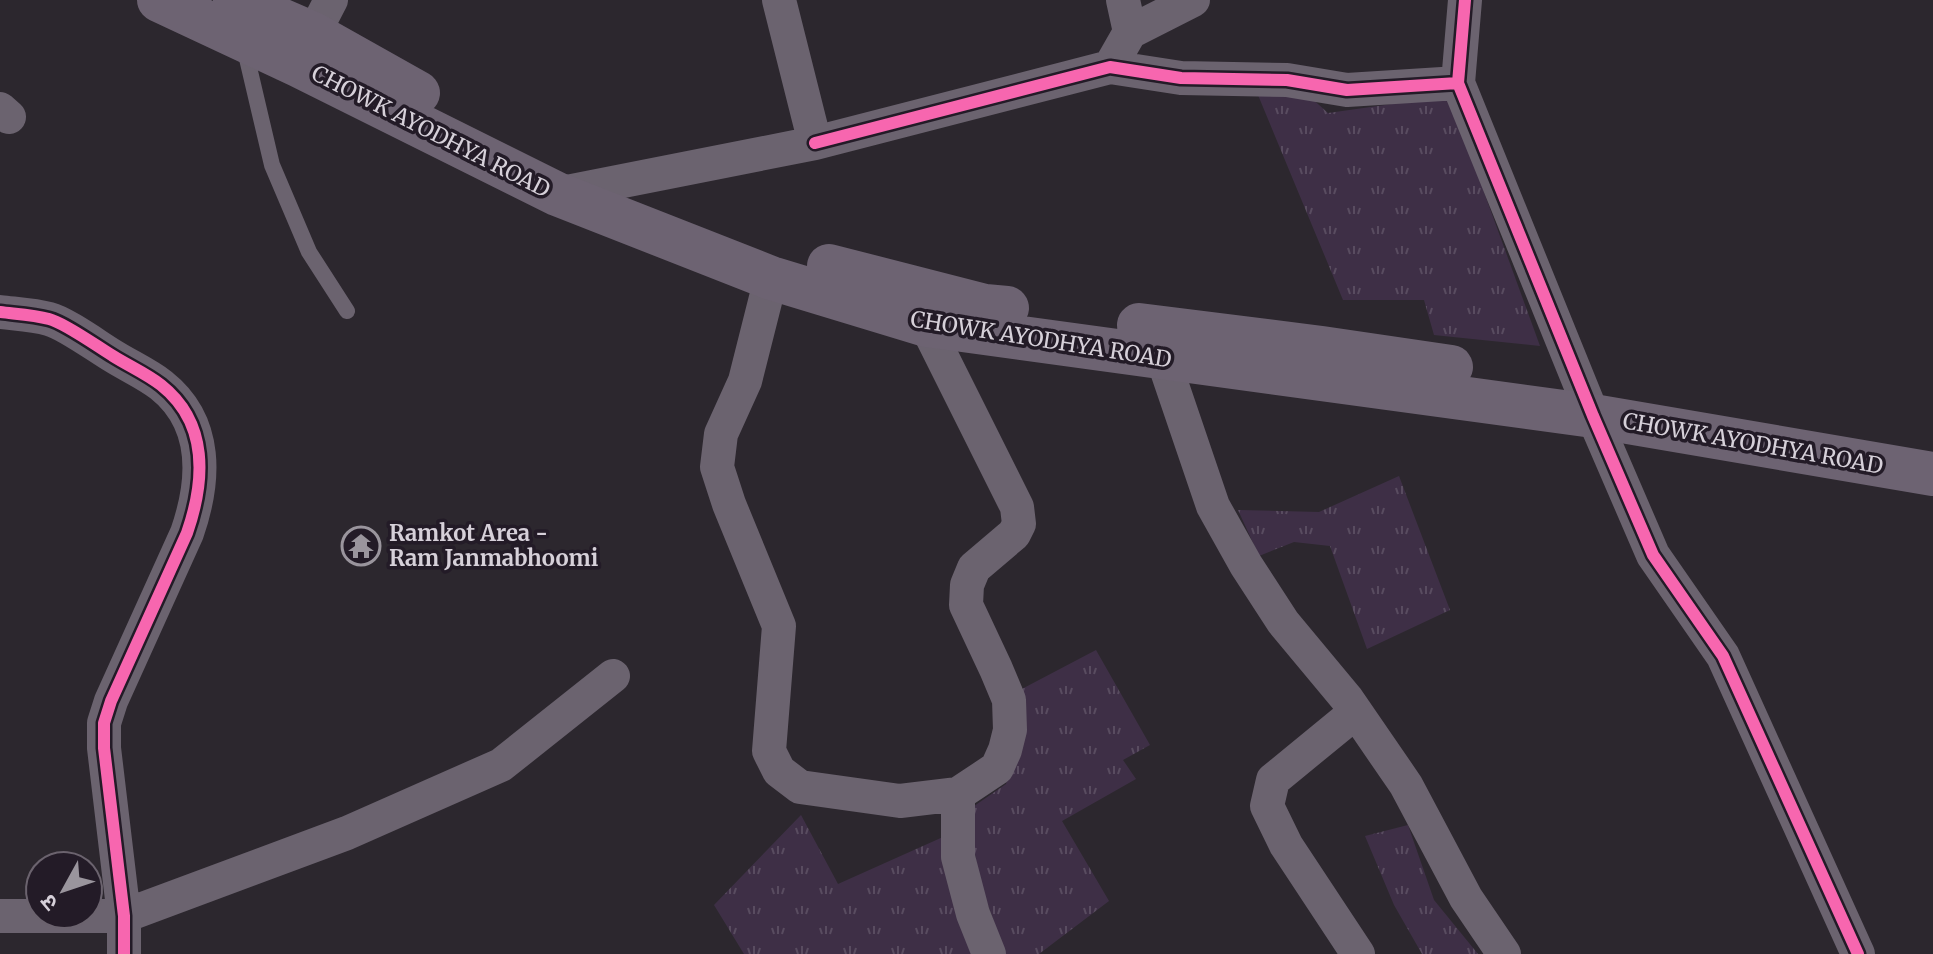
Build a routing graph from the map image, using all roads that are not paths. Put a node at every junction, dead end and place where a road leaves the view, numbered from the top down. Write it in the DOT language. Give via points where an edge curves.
graph roads {
  1 [pos="159,0"];
  2 [pos="779,0"];
  3 [pos="1193,0"];
  4 [pos="1465,0"];
  5 [pos="1126,16"];
  6 [pos="239,20"];
  7 [pos="314,33"];
  8 [pos="1110,67"];
  9 [pos="1458,83"];
  10 [pos="815,143"];
  11 [pos="572,192"];
  12 [pos="771,278"];
  13 [pos="347,311"];
  14 [pos="0,312"];
  15 [pos="926,325"];
  16 [pos="1163,359"];
  17 [pos="1587,402"];
  18 [pos="1933,445"];
  19 [pos="1933,474"];
  20 [pos="613,676"];
  21 [pos="1356,712"];
  22 [pos="958,794"];
  23 [pos="0,916"];
  24 [pos="124,916"];
  25 [pos="124,954"];
  26 [pos="989,954"];
  27 [pos="1358,954"];
  28 [pos="1504,954"];
  29 [pos="1858,954"];
  1 -- 6 [label="main road, CHOWK AYODHYA ROAD"];
  2 -- 10 [label="street"];
  3 -- 5 [label="street"];
  4 -- 9 [label="street"];
  5 -- 8 [label="street"];
  6 -- 7 [label="main road, CHOWK AYODHYA ROAD"];
  6 -- 13 [label="lane" via="272,165 309,252"];
  7 -- 11 [label="main road, CHOWK AYODHYA ROAD"];
  8 -- 9 [label="street" via="1181,78 1287,80 1347,90"];
  8 -- 10 [label="street"];
  9 -- 17 [label="street"];
  10 -- 11 [label="street"];
  11 -- 12 [label="main road, CHOWK AYODHYA ROAD"];
  11 -- 17 [label="main road" via="985,306 1322,348"];
  12 -- 15 [label="main road, CHOWK AYODHYA ROAD"];
  12 -- 22 [label="street" via="745,381 721,434 717,467 779,626 769,751 779,771 800,787 900,801"];
  14 -- 24 [label="street" via="51,319 162,385 194,427 200,453 200,480 187,533 104,723"];
  15 -- 16 [label="main road, CHOWK AYODHYA ROAD"];
  15 -- 22 [label="street" via="1017,507 1019,524 974,568 967,585 966,605 1009,700 1010,730 997,768"];
  16 -- 17 [label="main road, CHOWK AYODHYA ROAD"];
  16 -- 21 [label="street" via="1213,506 1283,622"];
  17 -- 18 [label="main road"];
  17 -- 19 [label="main road, CHOWK AYODHYA ROAD"];
  17 -- 29 [label="street" via="1653,555 1723,656"];
  20 -- 24 [label="street" via="501,765 347,833"];
  21 -- 27 [label="street" via="1273,780 1267,806 1286,845"];
  21 -- 28 [label="street" via="1406,785 1466,898"];
  22 -- 26 [label="street" via="958,857"];
  23 -- 24 [label="street"];
  24 -- 25 [label="street"];
}
